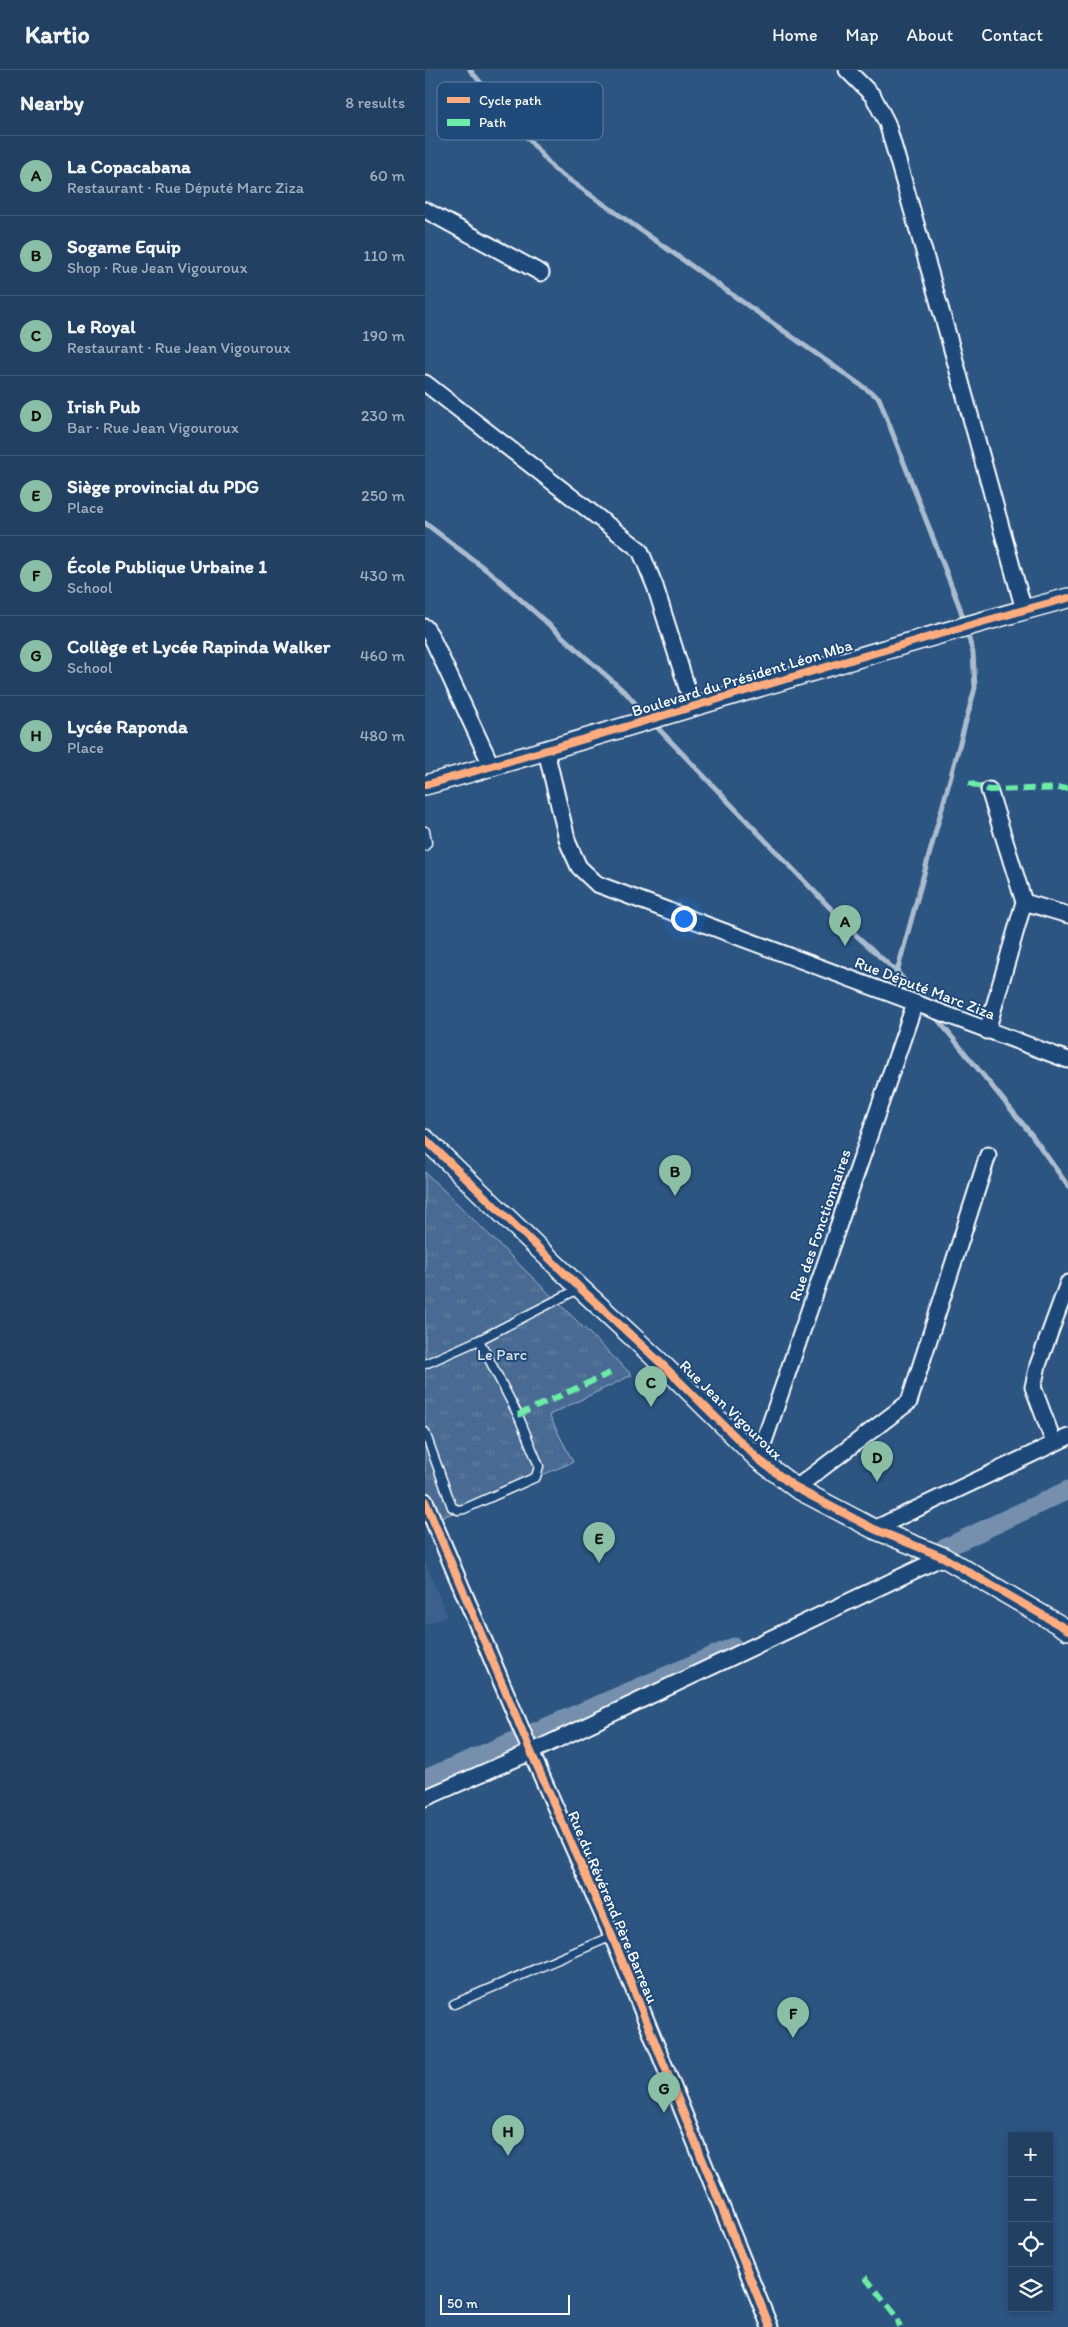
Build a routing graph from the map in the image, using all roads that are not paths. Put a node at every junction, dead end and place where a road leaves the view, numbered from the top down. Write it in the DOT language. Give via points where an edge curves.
graph roads {
  1 [pos="847,70"];
  2 [pos="425,210"];
  3 [pos="541,273"];
  4 [pos="425,383"];
  5 [pos="1068,598"];
  6 [pos="1024,610"];
  7 [pos="425,627"];
  8 [pos="693,707"];
  9 [pos="546,751"];
  10 [pos="492,767"];
  11 [pos="425,785"];
  12 [pos="989,790"];
  13 [pos="425,831"];
  14 [pos="425,846"];
  15 [pos="1024,902"];
  16 [pos="1068,915"];
  17 [pos="918,1004"];
  18 [pos="987,1031"];
  19 [pos="1068,1060"];
  20 [pos="425,1138"];
  21 [pos="988,1155"];
  22 [pos="1068,1283"];
  23 [pos="580,1288"];
  24 [pos="479,1340"];
  25 [pos="425,1364"];
  26 [pos="425,1432"];
  27 [pos="1061,1440"];
  28 [pos="758,1459"];
  29 [pos="796,1488"];
  30 [pos="425,1501"];
  31 [pos="874,1529"];
  32 [pos="943,1558"];
  33 [pos="1068,1630"];
  34 [pos="530,1748"];
  35 [pos="425,1798"];
  36 [pos="612,1936"];
  37 [pos="453,2004"];
  38 [pos="770,2327"];
  1 -- 6 [label="street" via="873,96 887,123"];
  2 -- 3 [label="street"];
  4 -- 8 [label="street" via="640,550 655,586"];
  5 -- 6 [label="street, Boulevard du Président Léon Mba"];
  6 -- 8 [label="street, Boulevard du Président Léon Mba"];
  7 -- 10 [label="street"];
  8 -- 9 [label="street, Boulevard du Président Léon Mba"];
  9 -- 10 [label="street, Boulevard du Président Léon Mba"];
  9 -- 17 [label="street, Rue Député Marc Ziza" via="568,843 579,867 597,884"];
  10 -- 11 [label="street, Boulevard du Président Léon Mba"];
  12 -- 15 [label="street"];
  13 -- 14 [label="lane"];
  15 -- 16 [label="street"];
  15 -- 18 [label="street"];
  17 -- 18 [label="street, Rue Député Marc Ziza"];
  17 -- 28 [label="street, Rue des Fonctionnaires"];
  18 -- 19 [label="street, Rue Député Marc Ziza"];
  20 -- 23 [label="street, Rue Jean Vigouroux"];
  21 -- 29 [label="street" via="909,1402"];
  22 -- 27 [label="street" via="1038,1365 1033,1388"];
  23 -- 24 [label="lane"];
  23 -- 28 [label="street, Rue Jean Vigouroux"];
  24 -- 25 [label="lane"];
  24 -- 26 [label="lane" via="518,1416 539,1466 536,1477 464,1510 455,1509"];
  27 -- 31 [label="street"];
  28 -- 29 [label="street, Rue Jean Vigouroux"];
  29 -- 31 [label="street, Rue Jean Vigouroux"];
  30 -- 34 [label="street, Rue du Révérend Père Barreau"];
  31 -- 32 [label="street, Rue Jean Vigouroux"];
  32 -- 33 [label="street, Rue Jean Vigouroux"];
  32 -- 34 [label="street"];
  34 -- 35 [label="street"];
  34 -- 36 [label="street, Rue du Révérend Père Barreau"];
  36 -- 37 [label="lane"];
  36 -- 38 [label="street, Rue du Révérend Père Barreau"];
}
